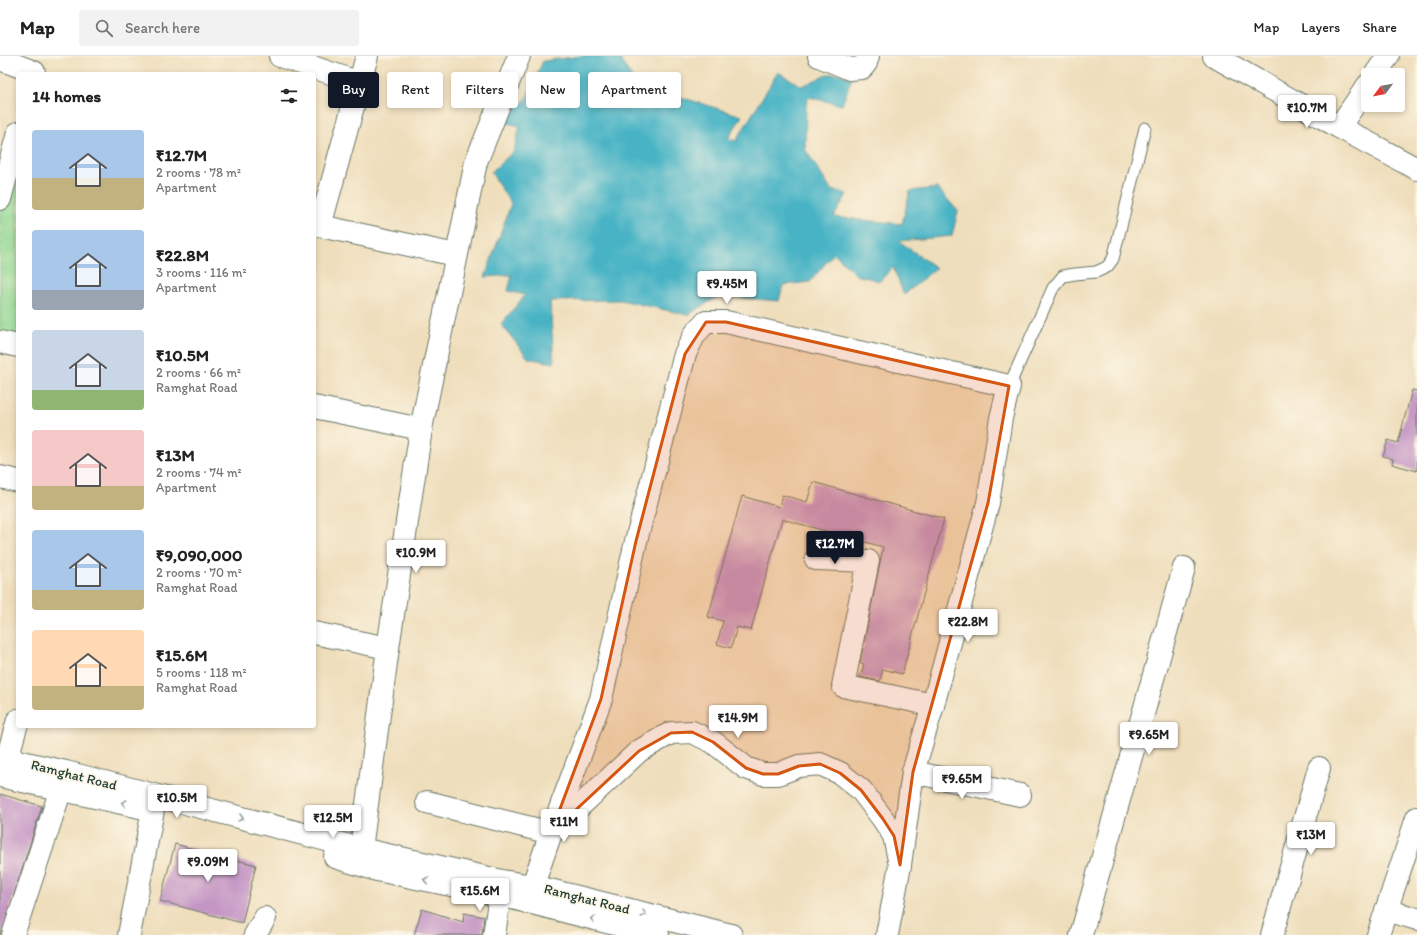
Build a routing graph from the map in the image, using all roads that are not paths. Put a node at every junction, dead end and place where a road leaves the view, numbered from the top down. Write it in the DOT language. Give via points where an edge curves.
graph roads {
  1 [pos="280,56"];
  2 [pos="367,56"];
  3 [pos="519,56"];
  4 [pos="819,56"];
  5 [pos="868,56"];
  6 [pos="1214,56"];
  7 [pos="1388,56"];
  8 [pos="0,59"];
  9 [pos="1380,68"];
  10 [pos="32,72"];
  11 [pos="363,72"];
  12 [pos="328,73"];
  13 [pos="1361,95"];
  14 [pos="353,108"];
  15 [pos="1339,127"];
  16 [pos="1145,128"];
  17 [pos="16,140"];
  18 [pos="1417,169"];
  19 [pos="0,199"];
  20 [pos="456,255"];
  21 [pos="0,342"];
  22 [pos="16,346"];
  23 [pos="1008,386"];
  24 [pos="316,407"];
  25 [pos="421,429"];
  26 [pos="0,477"];
  27 [pos="16,481"];
  28 [pos="816,559"];
  29 [pos="1184,568"];
  30 [pos="316,633"];
  31 [pos="388,648"];
  32 [pos="934,705"];
  33 [pos="16,726"];
  34 [pos="2,767"];
  35 [pos="1318,768"];
  36 [pos="913,772"];
  37 [pos="61,789"];
  38 [pos="1020,795"];
  39 [pos="427,802"];
  40 [pos="153,810"];
  41 [pos="1417,818"];
  42 [pos="265,832"];
  43 [pos="551,833"];
  44 [pos="361,849"];
  45 [pos="900,865"];
  46 [pos="530,894"];
  47 [pos="500,895"];
  48 [pos="1386,910"];
  49 [pos="1417,919"];
  50 [pos="693,931"];
  51 [pos="13,935"];
  52 [pos="129,935"];
  53 [pos="494,935"];
  54 [pos="658,935"];
  55 [pos="731,935"];
  56 [pos="887,935"];
  57 [pos="1081,935"];
  58 [pos="1272,935"];
  59 [pos="1378,935"];
  1 -- 12 [label="street"];
  2 -- 11 [label="street"];
  3 -- 20 [label="street" via="476,162"];
  4 -- 5 [label="street" via="850,69 862,68"];
  6 -- 15 [label="street"];
  7 -- 9 [label="street"];
  8 -- 10 [label="street"];
  13 -- 15 [label="street"];
  14 -- 20 [label="street" via="320,226"];
  15 -- 18 [label="street"];
  16 -- 23 [label="lane" via="1113,259 1107,267 1096,272 1063,276 1053,288"];
  17 -- 19 [label="street"];
  20 -- 25 [label="street"];
  21 -- 22 [label="street"];
  23 -- 32 [label="street" via="988,503"];
  23 -- 43 [label="street" via="726,322 706,322 695,334 685,354 636,541 601,699"];
  24 -- 25 [label="street"];
  25 -- 31 [label="street"];
  26 -- 27 [label="street"];
  28 -- 32 [label="street" via="868,561 843,686"];
  29 -- 57 [label="street"];
  30 -- 31 [label="street"];
  31 -- 44 [label="street"];
  32 -- 36 [label="street"];
  33 -- 34 [label="street"];
  34 -- 37 [label="street, Ramghat Road"];
  34 -- 42 [label="street, Ramghat Road, one-way" via="66,772"];
  35 -- 58 [label="street"];
  36 -- 38 [label="street"];
  36 -- 45 [label="street"];
  40 -- 37 [label="street, Ramghat Road, one-way"];
  37 -- 51 [label="street"];
  39 -- 43 [label="street"];
  40 -- 42 [label="street, Ramghat Road"];
  40 -- 52 [label="street"];
  41 -- 48 [label="street"];
  42 -- 44 [label="street, Ramghat Road"];
  47 -- 42 [label="street, Ramghat Road, one-way" via="377,870"];
  43 -- 45 [label="street" via="639,751 671,733 692,732 714,742 746,768 763,774 778,774 799,766 820,764 840,773 861,790 883,819 894,836"];
  43 -- 46 [label="street"];
  44 -- 46 [label="street, Ramghat Road" via="502,881"];
  45 -- 56 [label="street"];
  46 -- 47 [label="street, Ramghat Road"];
  46 -- 50 [label="street, Ramghat Road, one-way"];
  54 -- 46 [label="street, Ramghat Road, one-way"];
  47 -- 53 [label="street"];
  48 -- 49 [label="street"];
  48 -- 59 [label="street"];
  50 -- 55 [label="street, Ramghat Road"];
}
